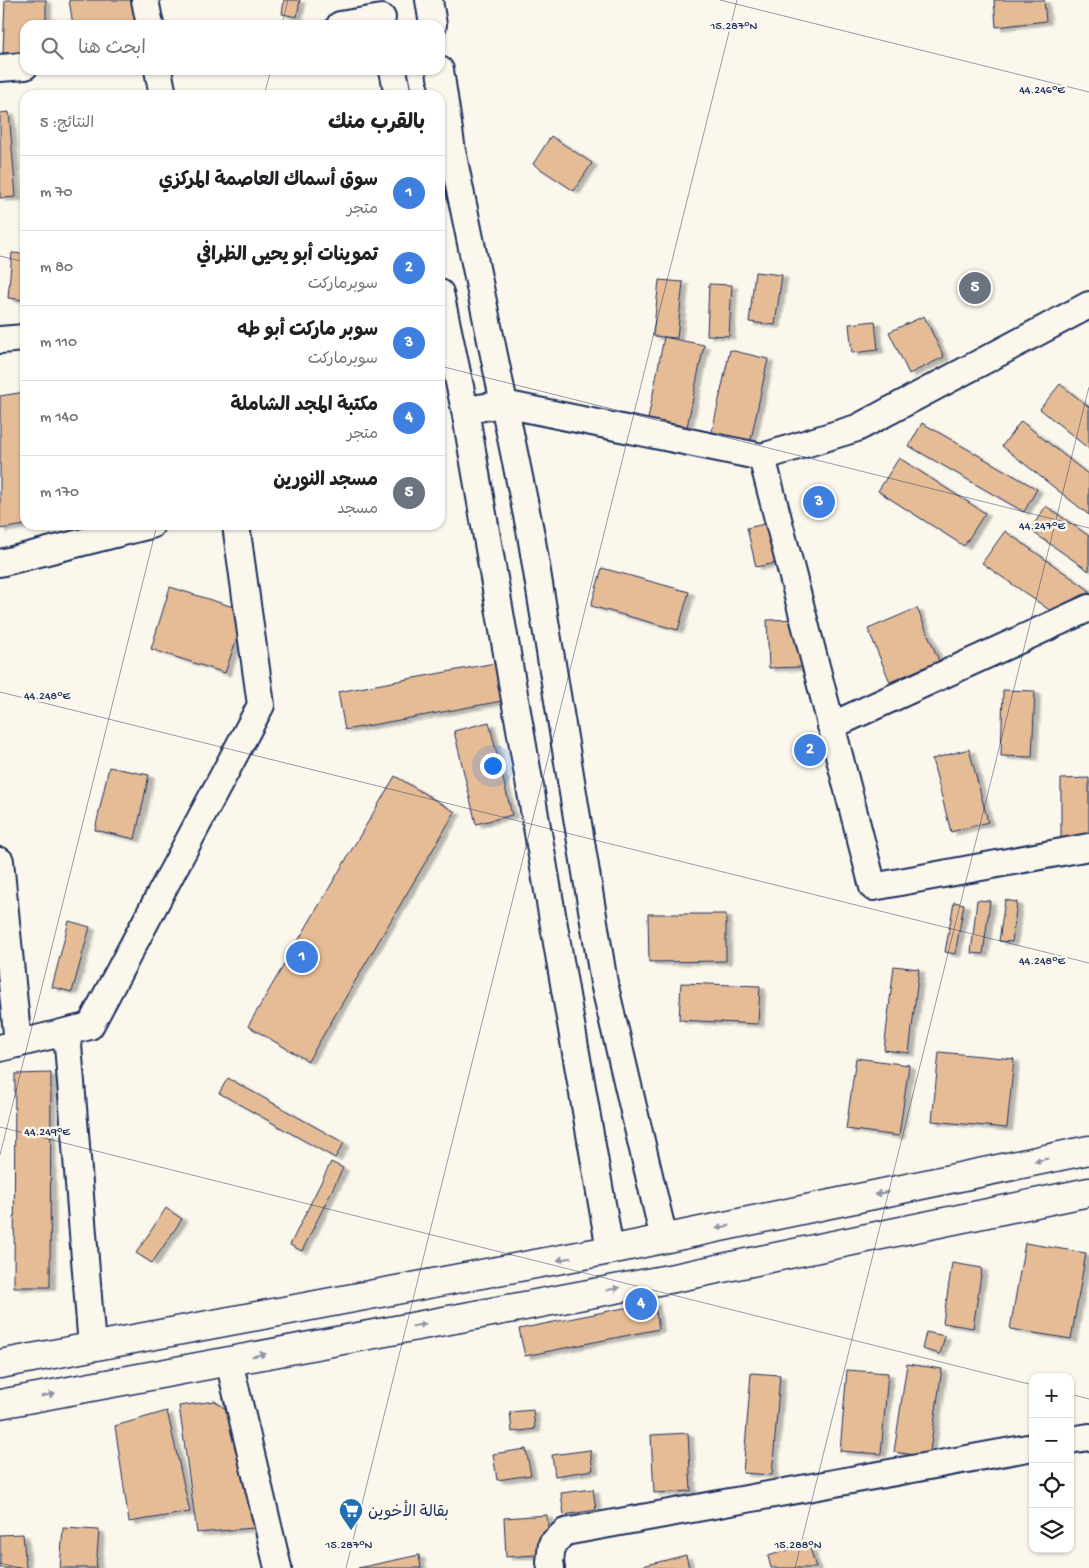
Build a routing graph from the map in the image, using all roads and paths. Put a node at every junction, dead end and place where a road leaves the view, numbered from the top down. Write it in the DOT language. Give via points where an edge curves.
graph roads {
  1 [pos="145,0"];
  2 [pos="429,0"];
  3 [pos="382,14"];
  4 [pos="149,20"];
  5 [pos="359,20"];
  6 [pos="432,20"];
  7 [pos="20,66"];
  8 [pos="0,68"];
  9 [pos="159,75"];
  10 [pos="394,75"];
  11 [pos="441,75"];
  12 [pos="162,90"];
  13 [pos="397,90"];
  14 [pos="443,90"];
  15 [pos="445,104"];
  16 [pos="1089,305"];
  17 [pos="445,316"];
  18 [pos="20,338"];
  19 [pos="0,340"];
  20 [pos="504,404"];
  21 [pos="465,410"];
  22 [pos="762,457"];
  23 [pos="131,530"];
  24 [pos="237,530"];
  25 [pos="0,563"];
  26 [pos="1089,608"];
  27 [pos="831,726"];
  28 [pos="1089,847"];
  29 [pos="0,861"];
  30 [pos="67,1032"];
  31 [pos="9,1046"];
  32 [pos="1089,1150"];
  33 [pos="1089,1192"];
  34 [pos="664,1239"];
  35 [pos="610,1250"];
  36 [pos="92,1346"];
  37 [pos="229,1361"];
  38 [pos="0,1364"];
  39 [pos="0,1404"];
  40 [pos="1089,1437"];
  41 [pos="1074,1439"];
  42 [pos="1029,1448"];
  43 [pos="278,1568"];
  44 [pos="551,1568"];
  1 -- 4 [label="street"];
  2 -- 6 [label="street"];
  3 -- 5 [label="street"];
  7 -- 8 [label="street"];
  9 -- 12 [label="street"];
  10 -- 13 [label="street"];
  11 -- 14 [label="street"];
  15 -- 20 [label="street"];
  16 -- 22 [label="street" via="857,428"];
  17 -- 21 [label="street"];
  18 -- 19 [label="street"];
  20 -- 21 [label="street"];
  20 -- 22 [label="street"];
  20 -- 34 [label="street" via="532,535 604,983"];
  21 -- 35 [label="street"];
  22 -- 27 [label="street"];
  23 -- 25 [label="street"];
  24 -- 30 [label="street" via="261,705 90,1026"];
  26 -- 27 [label="street"];
  27 -- 28 [label="street" via="873,887"];
  29 -- 31 [label="street"];
  30 -- 31 [label="street"];
  30 -- 36 [label="street"];
  32 -- 34 [label="street, one-way"];
  37 -- 33 [label="street, one-way" via="683,1276"];
  34 -- 35 [label="street"];
  35 -- 36 [label="street, one-way"];
  36 -- 38 [label="street"];
  39 -- 37 [label="street, one-way"];
  37 -- 43 [label="street"];
  40 -- 41 [label="street"];
  42 -- 44 [label="street" via="565,1532 552,1544"];
}
